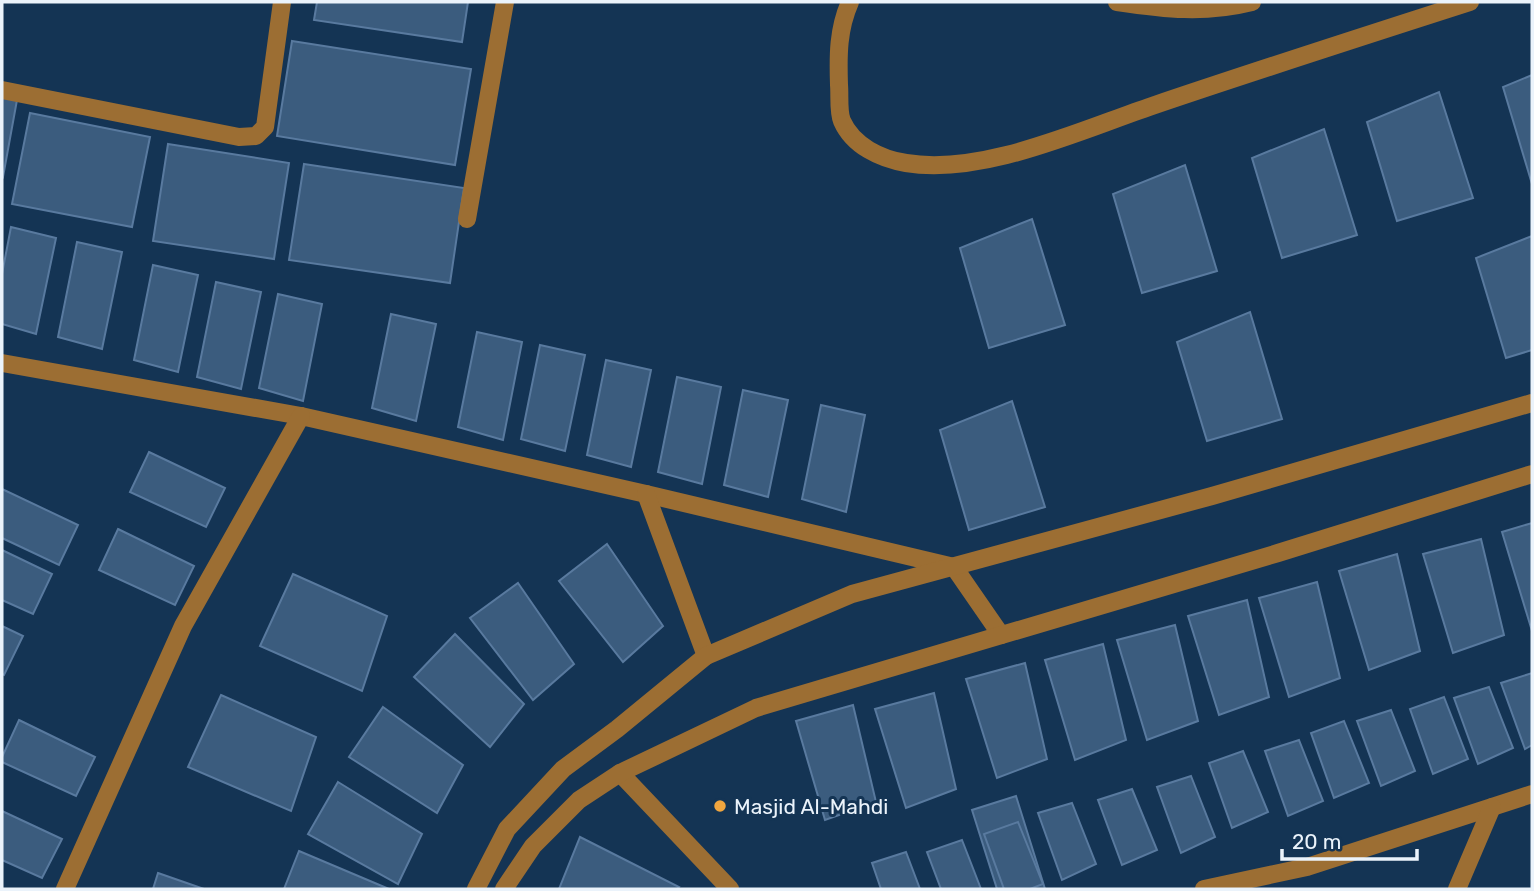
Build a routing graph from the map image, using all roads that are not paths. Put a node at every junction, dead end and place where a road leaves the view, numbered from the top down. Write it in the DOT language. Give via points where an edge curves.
graph roads {
  1 [pos="282,2"];
  2 [pos="505,2"];
  3 [pos="850,2"];
  4 [pos="1117,2"];
  5 [pos="1252,2"];
  6 [pos="1470,2"];
  7 [pos="2,90"];
  8 [pos="467,219"];
  9 [pos="2,363"];
  10 [pos="1532,403"];
  11 [pos="301,416"];
  12 [pos="1532,474"];
  13 [pos="646,494"];
  14 [pos="954,567"];
  15 [pos="1002,635"];
  16 [pos="706,656"];
  17 [pos="620,773"];
  18 [pos="1532,794"];
  19 [pos="1492,807"];
  20 [pos="65,889"];
  21 [pos="475,889"];
  22 [pos="504,889"];
  23 [pos="730,889"];
  24 [pos="1204,889"];
  25 [pos="1457,889"];
  1 -- 7 [label="street" via="265,127 256,136 239,137"];
  2 -- 8 [label="street"];
  3 -- 6 [label="street" via="837,51 841,120 858,143 883,157 940,164 1029,149"];
  4 -- 5 [label="street" via="1175,11 1225,9"];
  9 -- 11 [label="street"];
  10 -- 14 [label="street"];
  11 -- 13 [label="street"];
  11 -- 20 [label="street" via="183,626"];
  12 -- 15 [label="street"];
  13 -- 14 [label="street"];
  13 -- 16 [label="street"];
  14 -- 15 [label="street"];
  14 -- 16 [label="street" via="852,594"];
  15 -- 17 [label="street" via="756,708"];
  16 -- 21 [label="street" via="563,769 508,829"];
  17 -- 22 [label="street" via="579,800 533,846"];
  17 -- 23 [label="street"];
  18 -- 19 [label="street"];
  19 -- 24 [label="street" via="1307,867"];
  19 -- 25 [label="street"];
}
